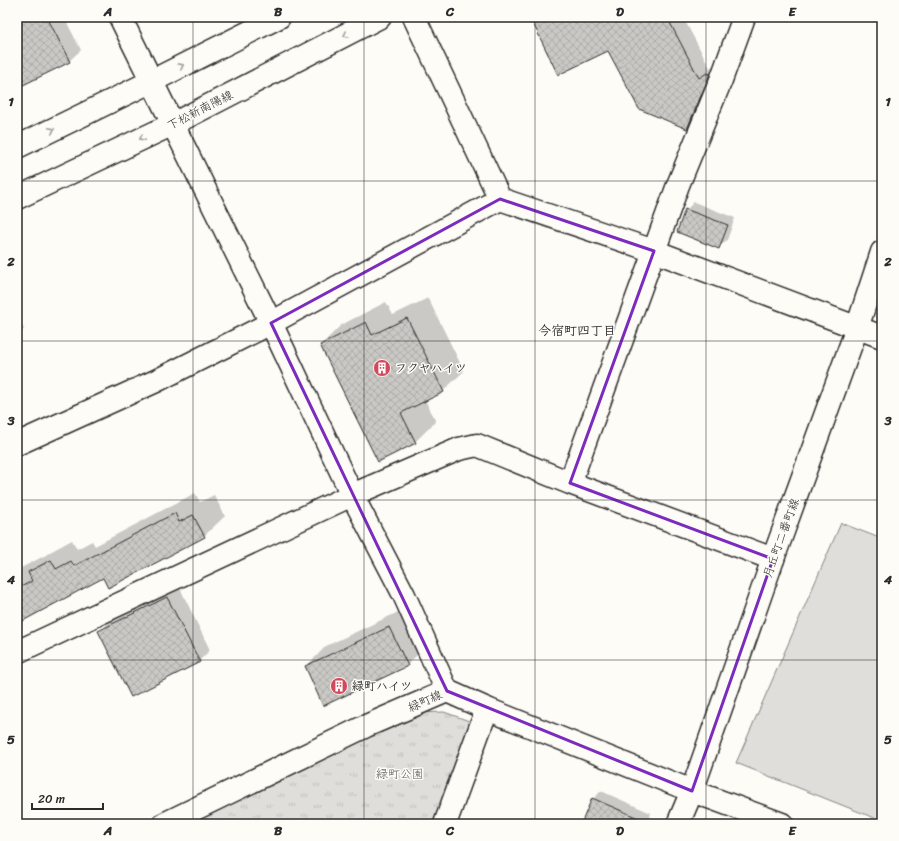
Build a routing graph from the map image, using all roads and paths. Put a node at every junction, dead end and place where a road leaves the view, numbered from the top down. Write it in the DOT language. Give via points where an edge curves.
graph roads {
  1 [pos="120,17"];
  2 [pos="279,17"];
  3 [pos="380,17"];
  4 [pos="414,17"];
  5 [pos="744,17"];
  6 [pos="152,81"];
  7 [pos="173,124"];
  8 [pos="17,147"];
  9 [pos="17,198"];
  10 [pos="500,199"];
  11 [pos="654,251"];
  12 [pos="882,252"];
  13 [pos="271,323"];
  14 [pos="857,328"];
  15 [pos="882,337"];
  16 [pos="17,444"];
  17 [pos="570,483"];
  18 [pos="352,495"];
  19 [pos="774,558"];
  20 [pos="17,652"];
  21 [pos="447,691"];
  22 [pos="487,709"];
  23 [pos="692,791"];
  24 [pos="164,824"];
  25 [pos="444,824"];
  26 [pos="678,824"];
  27 [pos="782,824"];
  1 -- 6 [label="street"];
  6 -- 2 [label="street, one-way"];
  3 -- 7 [label="street, 下松新南陽線, one-way"];
  4 -- 10 [label="street"];
  5 -- 11 [label="street"];
  6 -- 7 [label="street"];
  8 -- 6 [label="street, one-way"];
  7 -- 9 [label="street, 下松新南陽線, one-way"];
  7 -- 13 [label="street"];
  10 -- 11 [label="street"];
  10 -- 13 [label="street"];
  11 -- 14 [label="street"];
  11 -- 17 [label="street"];
  12 -- 14 [label="street, 月丘町二番町線"];
  13 -- 16 [label="street" via="156,381"];
  13 -- 18 [label="street"];
  14 -- 15 [label="street"];
  14 -- 19 [label="street, 月丘町二番町線"];
  17 -- 18 [label="street" via="477,445 459,448"];
  17 -- 19 [label="street"];
  18 -- 20 [label="street"];
  18 -- 21 [label="street" via="404,595"];
  19 -- 23 [label="street, 月丘町二番町線"];
  21 -- 22 [label="street, 緑町線"];
  21 -- 24 [label="street, 緑町線" via="366,726"];
  22 -- 23 [label="street, 緑町線"];
  22 -- 25 [label="street"];
  23 -- 26 [label="street, 月丘町二番町線"];
  23 -- 27 [label="street, 緑町線"];
}
